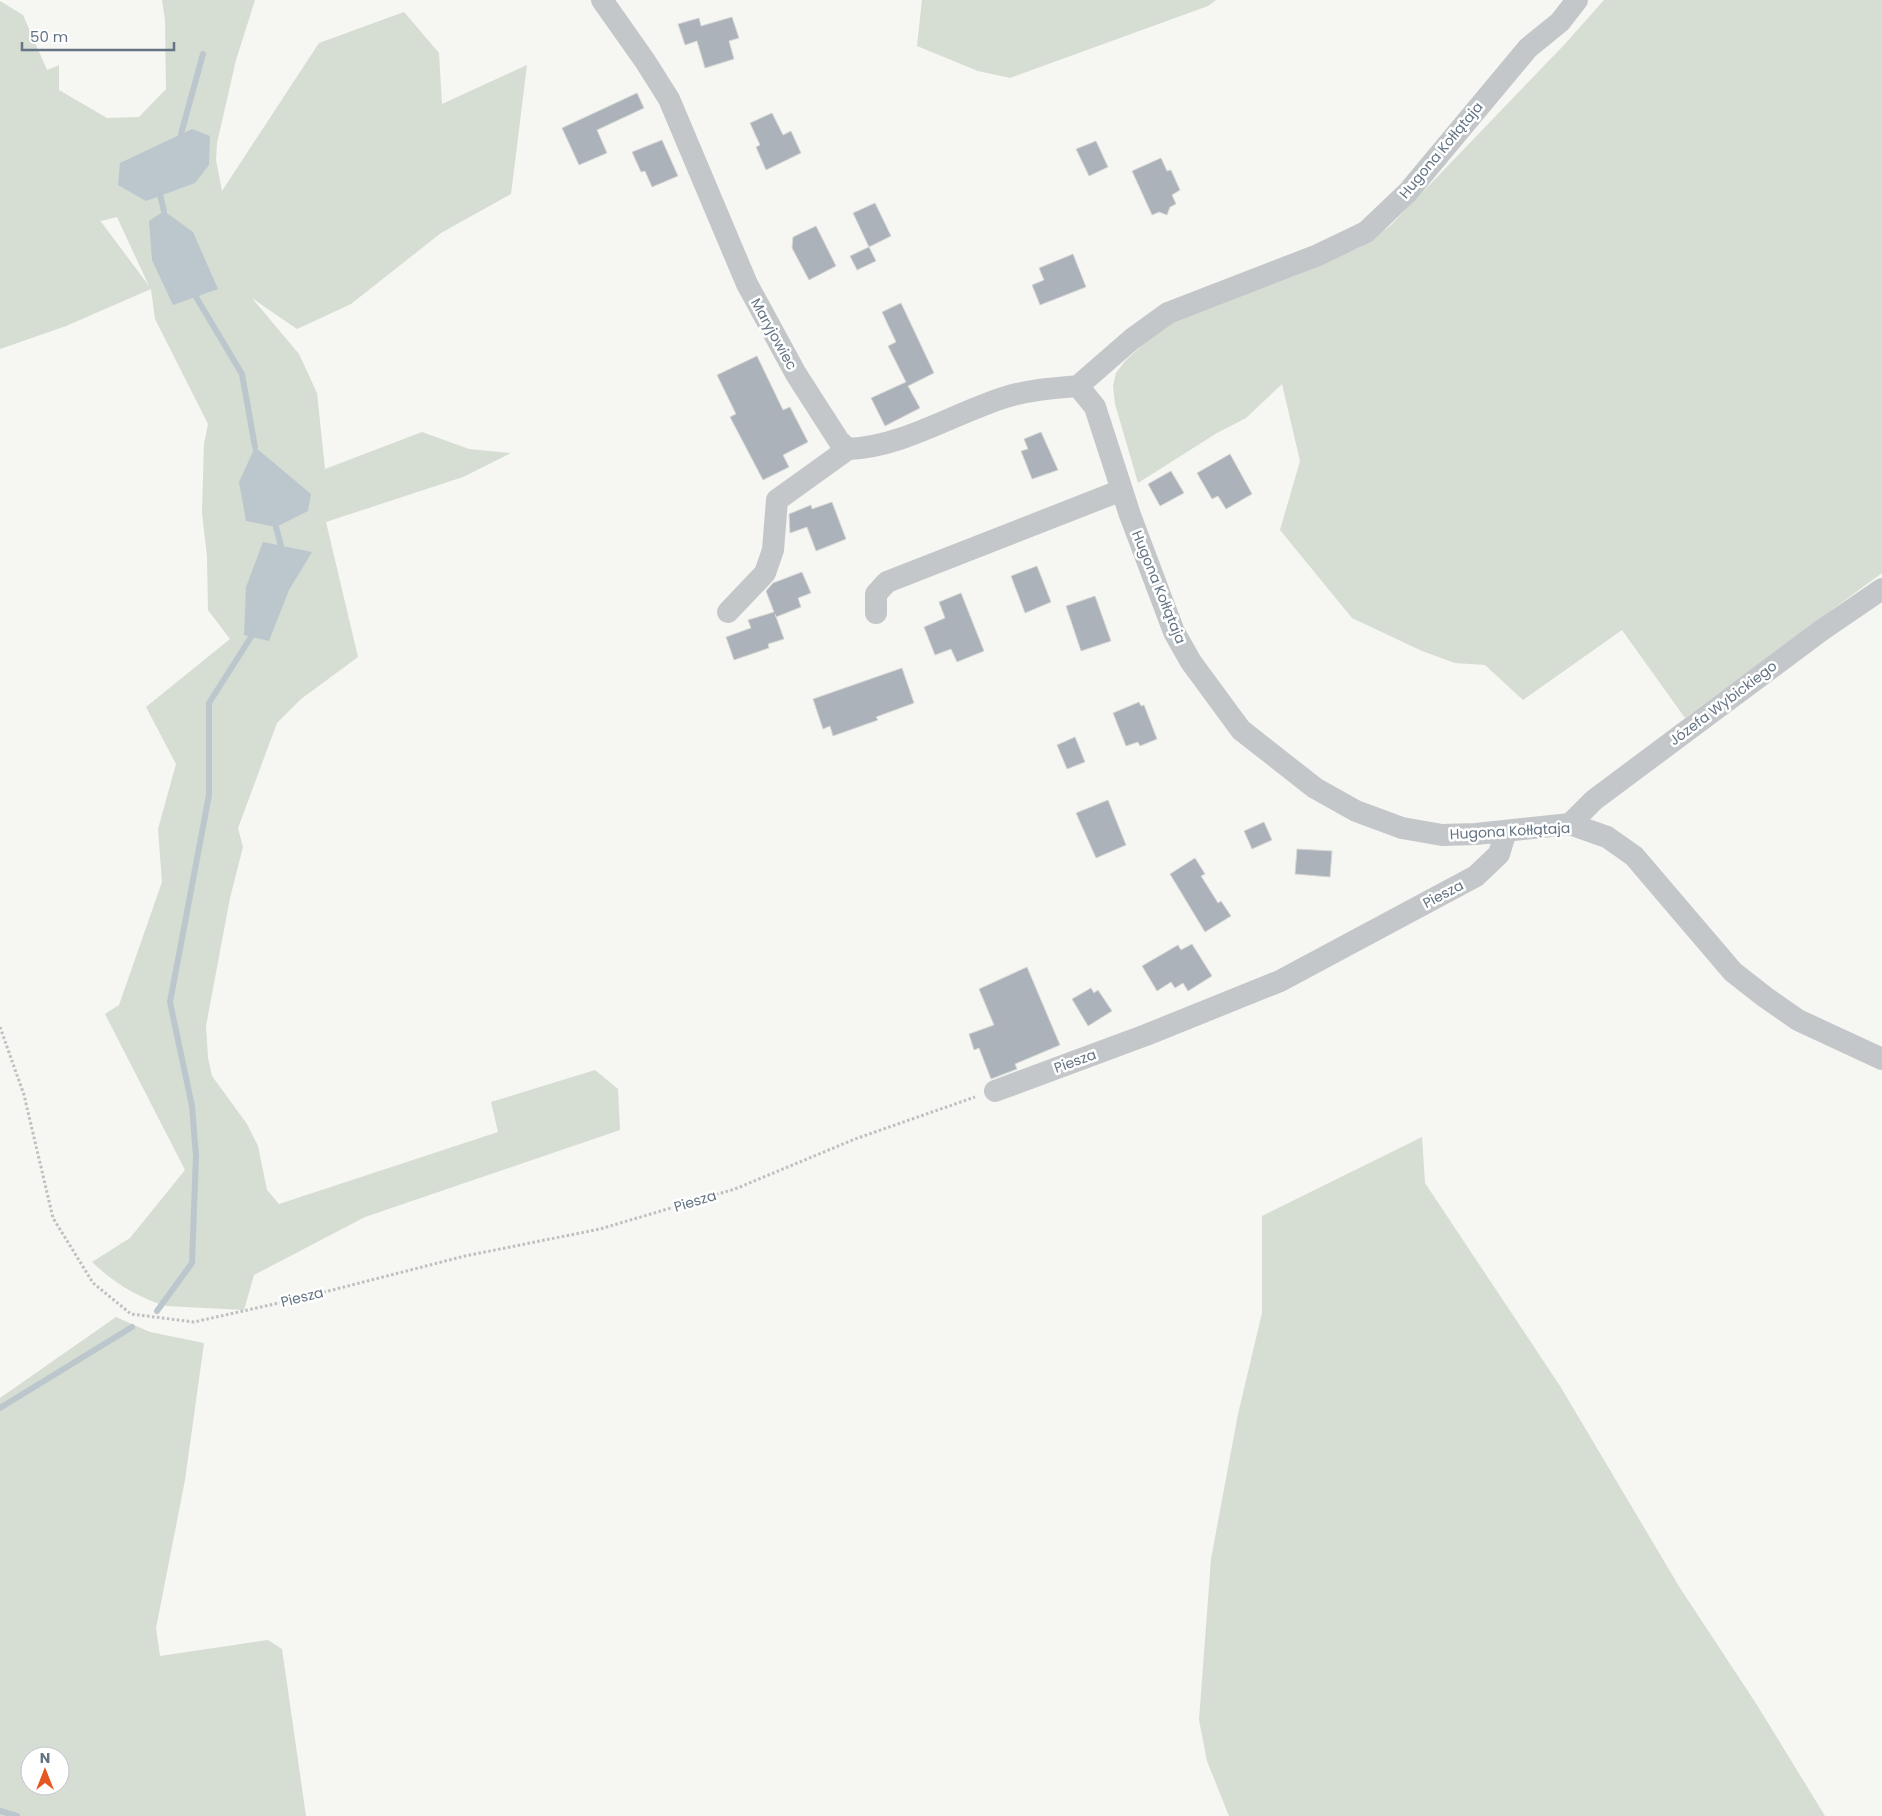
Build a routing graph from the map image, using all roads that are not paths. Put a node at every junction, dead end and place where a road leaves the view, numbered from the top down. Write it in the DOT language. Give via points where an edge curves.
graph roads {
  1 [pos="602,0"];
  2 [pos="1577,0"];
  3 [pos="1078,386"];
  4 [pos="848,449"];
  5 [pos="1122,490"];
  6 [pos="1882,589"];
  7 [pos="728,612"];
  8 [pos="876,613"];
  9 [pos="1570,824"];
  10 [pos="1506,831"];
  11 [pos="1882,1059"];
  12 [pos="995,1091"];
  1 -- 4 [label="street, Maryjowiec" via="668,99 747,284 796,374 839,441"];
  2 -- 3 [label="street, Hugona Kołłątaja" via="1560,22 1528,48 1408,192 1366,232 1318,255 1168,313"];
  3 -- 4 [label="street" via="1007,397 922,430 864,448"];
  3 -- 5 [label="street, Hugona Kołłątaja" via="1095,407"];
  4 -- 7 [label="street" via="777,500 773,550 766,573"];
  5 -- 8 [label="street" via="887,582 876,594"];
  5 -- 10 [label="street, Hugona Kołłątaja" via="1174,632 1241,730 1315,788 1356,811 1402,828 1442,835"];
  6 -- 9 [label="street, Józefa Wybickiego" via="1594,800"];
  9 -- 10 [label="street, Hugona Kołłątaja"];
  9 -- 11 [label="street, Hugona Kołłątaja" via="1607,837 1634,856 1733,972 1765,997 1798,1020"];
  10 -- 12 [label="street, Piesza" via="1499,854 1476,876 1280,982"];
}
